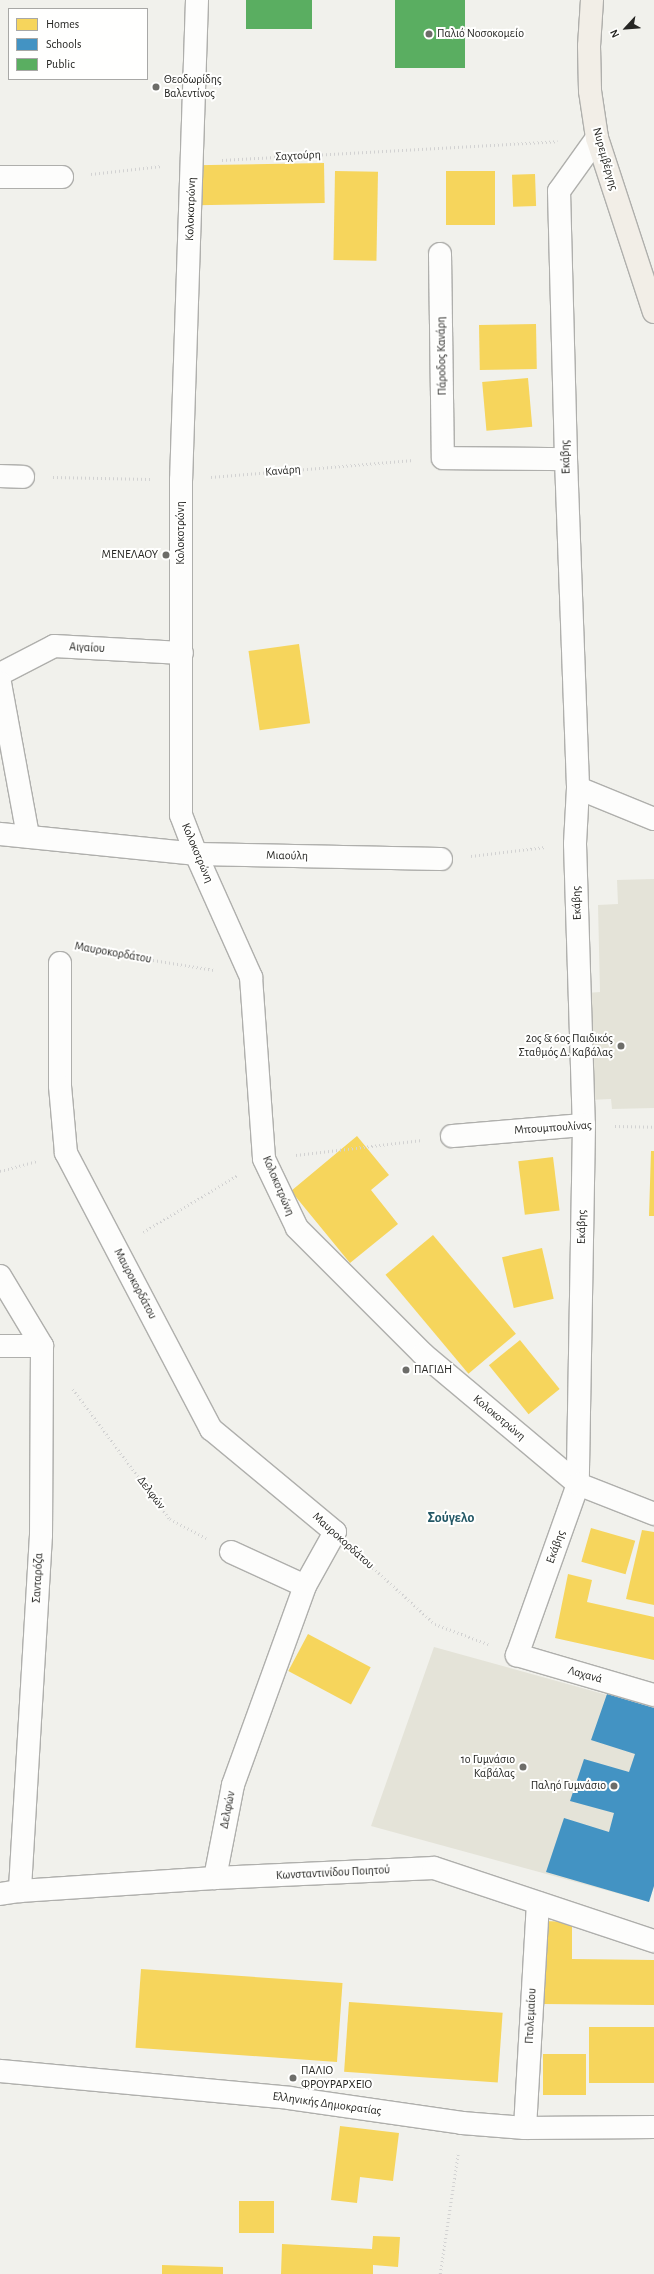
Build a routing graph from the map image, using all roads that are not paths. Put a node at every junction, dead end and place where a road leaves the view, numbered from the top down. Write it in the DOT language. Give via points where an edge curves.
graph roads {
  1 [pos="197,0"];
  2 [pos="592,0"];
  3 [pos="597,138"];
  4 [pos="0,177"];
  5 [pos="62,177"];
  6 [pos="440,254"];
  7 [pos="654,312"];
  8 [pos="566,459"];
  9 [pos="0,476"];
  10 [pos="23,477"];
  11 [pos="182,653"];
  12 [pos="0,674"];
  13 [pos="0,683"];
  14 [pos="578,788"];
  15 [pos="654,819"];
  16 [pos="0,834"];
  17 [pos="28,836"];
  18 [pos="196,854"];
  19 [pos="440,859"];
  20 [pos="60,963"];
  21 [pos="584,1125"];
  22 [pos="452,1136"];
  23 [pos="0,1276"];
  24 [pos="0,1346"];
  25 [pos="42,1346"];
  26 [pos="578,1484"];
  27 [pos="654,1514"];
  28 [pos="334,1532"];
  29 [pos="231,1552"];
  30 [pos="305,1586"];
  31 [pos="517,1655"];
  32 [pos="654,1695"];
  33 [pos="215,1878"];
  34 [pos="10,1892"];
  35 [pos="538,1903"];
  36 [pos="654,1941"];
  37 [pos="0,2071"];
  38 [pos="654,2127"];
  39 [pos="525,2128"];
  1 -- 11 [label="street, Κολοκοτρώνη" via="181,480"];
  2 -- 3 [label="main road, Νυρεμβέργης" via="590,91"];
  3 -- 7 [label="main road, Νυρεμβέργης"];
  3 -- 8 [label="street, Εκάβης" via="559,191"];
  4 -- 5 [label="street"];
  6 -- 8 [label="street, Πάροδος Κανάρη" via="443,458"];
  8 -- 14 [label="street, Εκάβης"];
  9 -- 10 [label="street"];
  11 -- 12 [label="street, Αιγαίου" via="54,646"];
  11 -- 18 [label="street, Κολοκοτρώνη" via="181,815"];
  13 -- 17 [label="street"];
  14 -- 15 [label="street"];
  14 -- 21 [label="street, Εκάβης" via="575,844"];
  16 -- 17 [label="street, Μιαούλη"];
  17 -- 18 [label="street, Μιαούλη"];
  18 -- 19 [label="street, Μιαούλη"];
  18 -- 26 [label="street, Κολοκοτρώνη" via="251,976 264,1159 297,1228 423,1354"];
  20 -- 28 [label="street, Μαυροκορδάτου" via="60,1086 66,1153 211,1429"];
  21 -- 22 [label="street, Μπουμπουλίνας"];
  21 -- 26 [label="street, Εκάβης"];
  23 -- 25 [label="street"];
  24 -- 25 [label="street"];
  25 -- 34 [label="street, Σανταρόζα" via="41,1535"];
  26 -- 27 [label="street, Κολοκοτρώνη"];
  26 -- 31 [label="street, Εκάβης"];
  28 -- 30 [label="street, Δελφών"];
  29 -- 30 [label="street"];
  30 -- 33 [label="street, Δελφών" via="233,1785"];
  31 -- 32 [label="street, Λαχανά"];
  33 -- 34 [label="street, Κωνσταντινίδου Ποιητού"];
  33 -- 35 [label="street, Κωνσταντινίδου Ποιητού" via="434,1868"];
  35 -- 36 [label="street, Κωνσταντινίδου Ποιητού"];
  35 -- 39 [label="street, Πτολεμαίου"];
  37 -- 39 [label="street, Ελληνικής Δημοκρατίας" via="289,2098 462,2123"];
  38 -- 39 [label="street, Ελληνικής Δημοκρατίας"];
}
